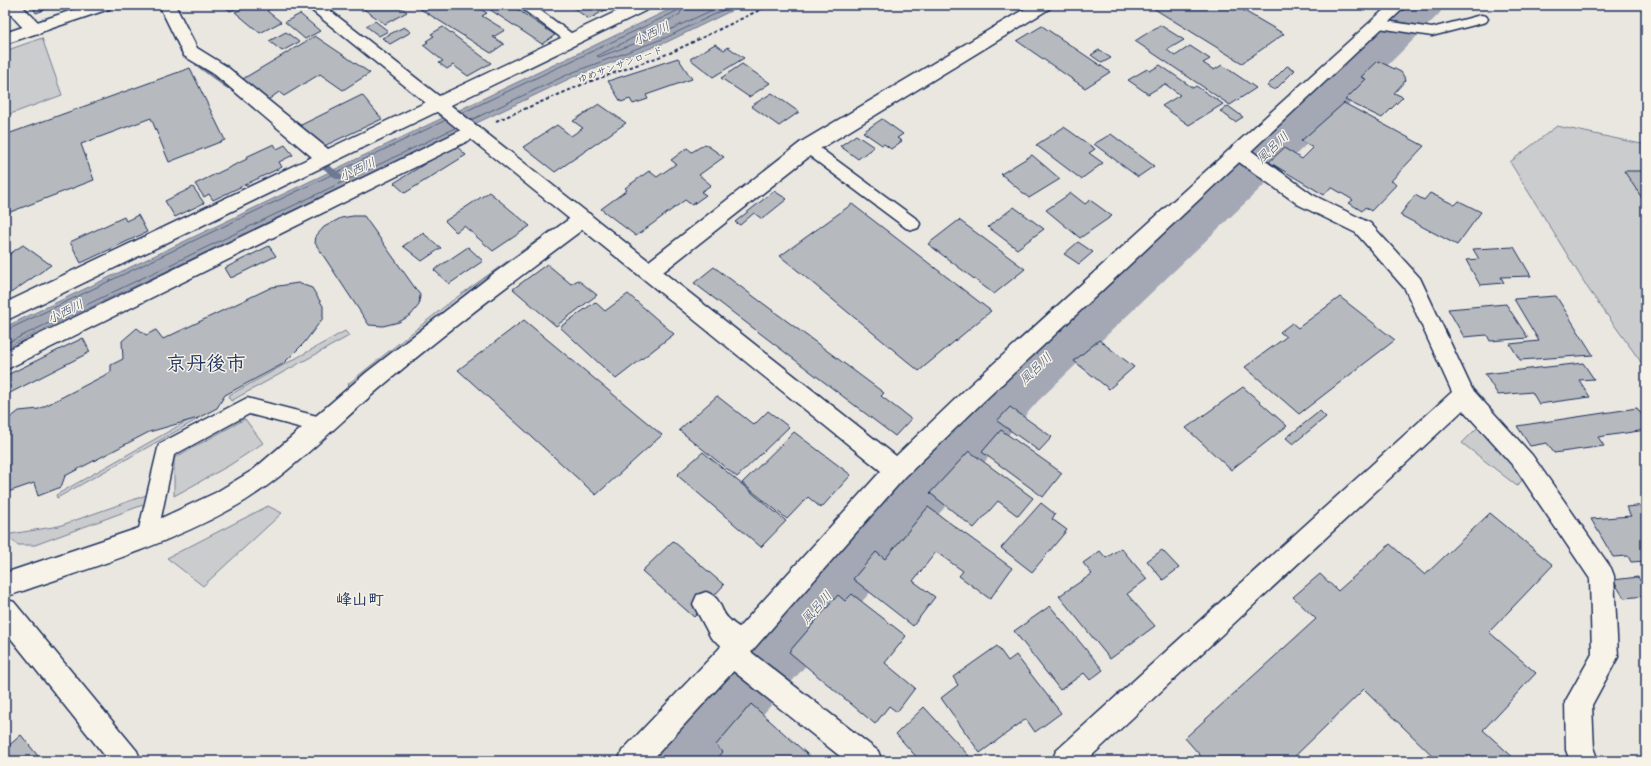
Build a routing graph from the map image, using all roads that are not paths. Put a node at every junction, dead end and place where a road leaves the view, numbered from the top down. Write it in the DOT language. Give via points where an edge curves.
graph roads {
  1 [pos="12,5"];
  2 [pos="103,5"];
  3 [pos="167,5"];
  4 [pos="313,5"];
  5 [pos="524,5"];
  6 [pos="643,5"];
  7 [pos="1043,5"];
  8 [pos="1399,5"];
  9 [pos="1481,19"];
  10 [pos="1379,24"];
  11 [pos="35,29"];
  12 [pos="5,39"];
  13 [pos="572,39"];
  14 [pos="440,106"];
  15 [pos="471,130"];
  16 [pos="808,146"];
  17 [pos="1238,152"];
  18 [pos="325,157"];
  19 [pos="583,219"];
  20 [pos="912,224"];
  21 [pos="649,272"];
  22 [pos="5,313"];
  23 [pos="5,361"];
  24 [pos="1464,395"];
  25 [pos="321,426"];
  26 [pos="897,470"];
  27 [pos="147,537"];
  28 [pos="5,585"];
  29 [pos="706,604"];
  30 [pos="5,612"];
  31 [pos="736,648"];
  32 [pos="127,761"];
  33 [pos="632,761"];
  34 [pos="868,761"];
  35 [pos="1066,761"];
  36 [pos="1584,761"];
  1 -- 11 [label="street"];
  2 -- 11 [label="street"];
  3 -- 18 [label="street" via="190,52 189,56 220,70"];
  4 -- 14 [label="street"];
  5 -- 13 [label="lane"];
  6 -- 13 [label="street"];
  7 -- 16 [label="street"];
  8 -- 10 [label="street"];
  9 -- 10 [label="lane" via="1432,32"];
  10 -- 17 [label="street"];
  11 -- 12 [label="street"];
  13 -- 14 [label="street"];
  14 -- 15 [label="street"];
  14 -- 18 [label="street"];
  15 -- 19 [label="street"];
  15 -- 23 [label="street"];
  16 -- 20 [label="lane"];
  16 -- 21 [label="street"];
  17 -- 24 [label="street" via="1306,200 1363,228 1413,284"];
  17 -- 26 [label="street"];
  18 -- 22 [label="street"];
  19 -- 21 [label="street"];
  19 -- 25 [label="street" via="500,280 375,379"];
  21 -- 26 [label="street"];
  24 -- 35 [label="street"];
  24 -- 36 [label="street" via="1524,462 1602,576 1605,657 1578,702 1580,750"];
  25 -- 27 [label="street" via="261,476 230,497"];
  25 -- 27 [label="lane" via="248,406 166,450"];
  26 -- 31 [label="street"];
  27 -- 28 [label="street"];
  29 -- 31 [label="street" via="720,629"];
  30 -- 32 [label="street"];
  31 -- 33 [label="street"];
  31 -- 34 [label="street"];
}
